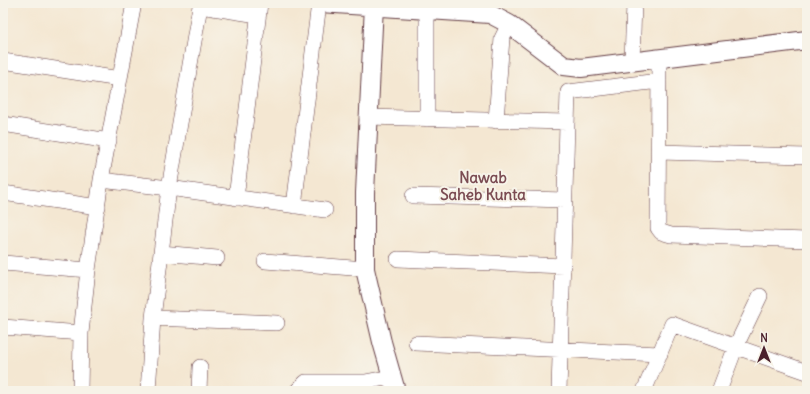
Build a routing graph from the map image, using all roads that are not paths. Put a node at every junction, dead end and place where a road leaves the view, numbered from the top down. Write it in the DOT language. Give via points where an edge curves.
graph roads {
  1 [pos="134,3"];
  2 [pos="320,3"];
  3 [pos="634,3"];
  4 [pos="374,5"];
  5 [pos="259,9"];
  6 [pos="427,9"];
  7 [pos="491,9"];
  8 [pos="509,24"];
  9 [pos="807,40"];
  10 [pos="658,59"];
  11 [pos="3,61"];
  12 [pos="632,62"];
  13 [pos="120,79"];
  14 [pos="659,81"];
  15 [pos="368,117"];
  16 [pos="427,119"];
  17 [pos="496,121"];
  18 [pos="567,122"];
  19 [pos="3,124"];
  20 [pos="109,141"];
  21 [pos="659,152"];
  22 [pos="807,156"];
  23 [pos="101,180"];
  24 [pos="169,188"];
  25 [pos="3,193"];
  26 [pos="413,196"];
  27 [pos="236,198"];
  28 [pos="565,200"];
  29 [pos="294,206"];
  30 [pos="98,207"];
  31 [pos="324,210"];
  32 [pos="807,240"];
  33 [pos="161,253"];
  34 [pos="217,258"];
  35 [pos="398,259"];
  36 [pos="265,261"];
  37 [pos="3,264"];
  38 [pos="564,266"];
  39 [pos="365,269"];
  40 [pos="88,270"];
  41 [pos="760,296"];
  42 [pos="153,318"];
  43 [pos="277,323"];
  44 [pos="3,327"];
  45 [pos="81,333"];
  46 [pos="416,343"];
  47 [pos="736,346"];
  48 [pos="560,349"];
  49 [pos="660,354"];
  50 [pos="200,367"];
  51 [pos="807,372"];
  52 [pos="393,384"];
  53 [pos="365,386"];
  54 [pos="80,391"];
  55 [pos="148,391"];
  56 [pos="199,391"];
  57 [pos="297,391"];
  58 [pos="560,391"];
  59 [pos="644,391"];
  60 [pos="719,391"];
  1 -- 13 [label="street"];
  2 -- 4 [label="street"];
  2 -- 29 [label="street"];
  3 -- 12 [label="street"];
  4 -- 6 [label="street"];
  4 -- 15 [label="street"];
  5 -- 24 [label="street" via="200,6"];
  5 -- 27 [label="street"];
  6 -- 7 [label="street"];
  6 -- 16 [label="street"];
  7 -- 8 [label="street"];
  8 -- 12 [label="street" via="564,66 582,68"];
  8 -- 17 [label="street" via="502,38"];
  9 -- 10 [label="street"];
  10 -- 12 [label="street"];
  10 -- 14 [label="street"];
  11 -- 13 [label="street"];
  13 -- 20 [label="street"];
  14 -- 18 [label="street" via="570,90 567,95"];
  14 -- 21 [label="street"];
  15 -- 16 [label="street"];
  15 -- 39 [label="street" via="364,193"];
  16 -- 17 [label="street"];
  17 -- 18 [label="street"];
  18 -- 28 [label="street"];
  19 -- 20 [label="street"];
  20 -- 23 [label="street"];
  21 -- 22 [label="street"];
  21 -- 32 [label="street" via="658,228 661,232 671,235"];
  23 -- 24 [label="street"];
  23 -- 30 [label="street"];
  24 -- 27 [label="street"];
  24 -- 33 [label="street"];
  25 -- 30 [label="street"];
  26 -- 28 [label="street"];
  27 -- 29 [label="street"];
  28 -- 38 [label="street"];
  29 -- 31 [label="street"];
  30 -- 40 [label="street"];
  33 -- 34 [label="street"];
  33 -- 42 [label="street"];
  35 -- 38 [label="street"];
  36 -- 39 [label="street"];
  37 -- 40 [label="street"];
  38 -- 48 [label="street"];
  39 -- 52 [label="street"];
  40 -- 45 [label="street"];
  41 -- 47 [label="street"];
  42 -- 43 [label="street"];
  42 -- 55 [label="street"];
  44 -- 45 [label="street"];
  45 -- 54 [label="street"];
  46 -- 48 [label="street"];
  47 -- 49 [label="street" via="672,324"];
  47 -- 51 [label="street"];
  47 -- 60 [label="street"];
  48 -- 49 [label="street"];
  48 -- 58 [label="street"];
  49 -- 59 [label="street"];
  50 -- 56 [label="street"];
  52 -- 53 [label="street"];
  53 -- 57 [label="street" via="306,382"];
}
